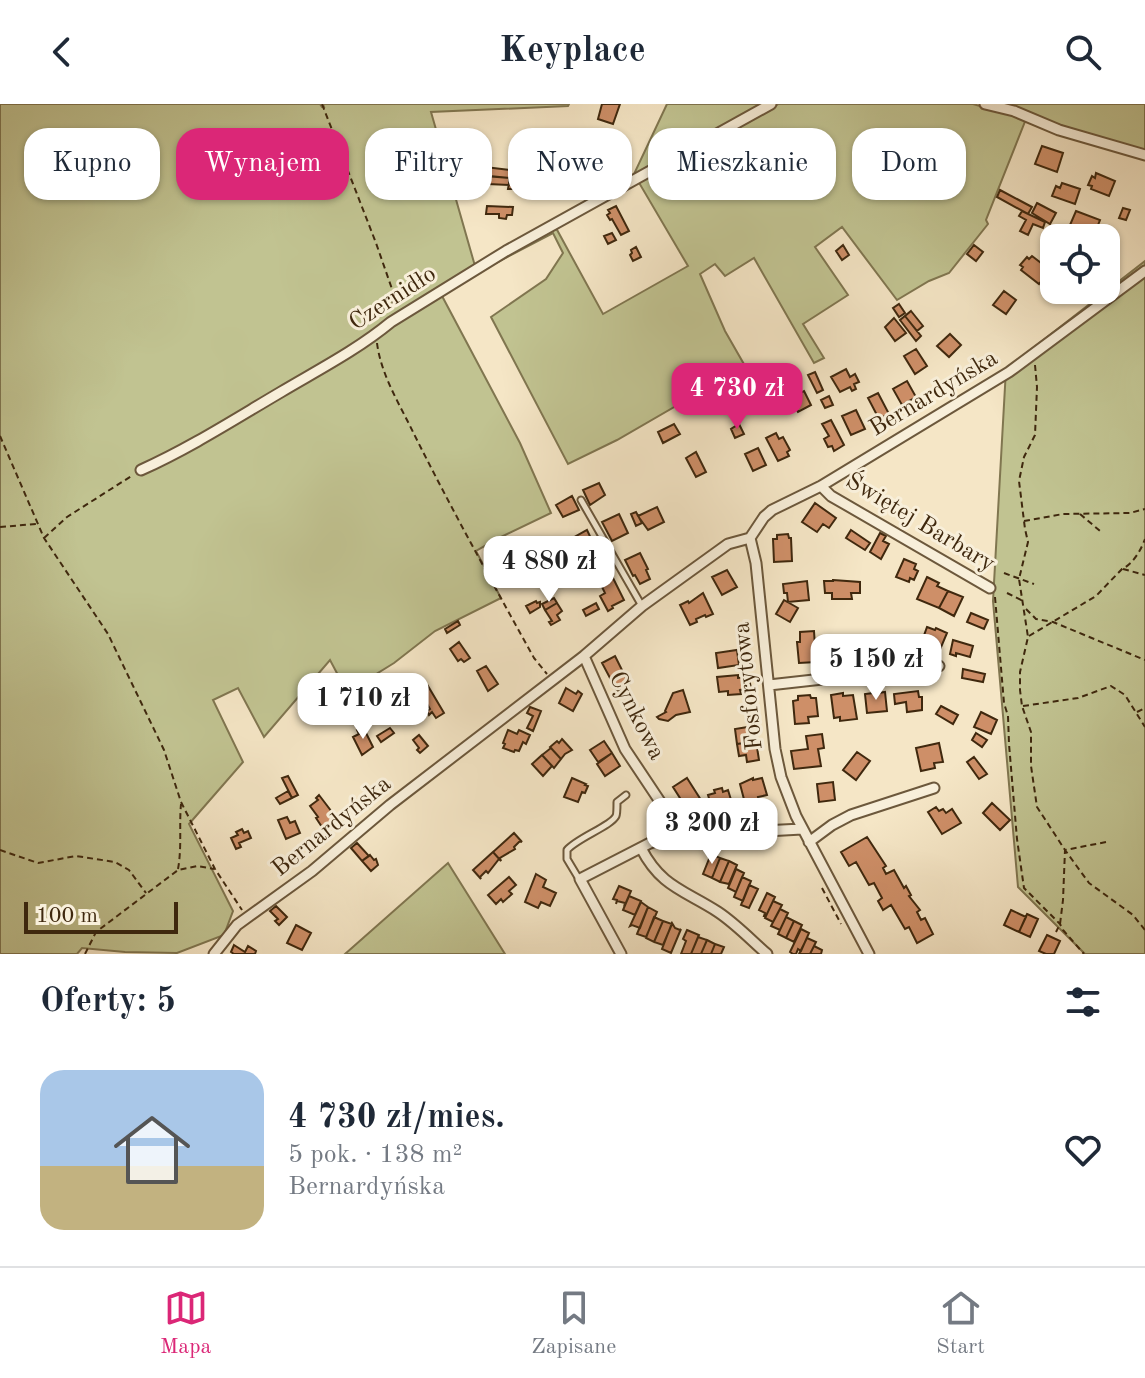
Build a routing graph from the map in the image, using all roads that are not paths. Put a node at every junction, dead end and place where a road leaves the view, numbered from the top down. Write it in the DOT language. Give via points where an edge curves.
graph roads {
  1 [pos="771,104"];
  2 [pos="985,104"];
  3 [pos="1145,155"];
  4 [pos="1145,271"];
  5 [pos="141,470"];
  6 [pos="821,486"];
  7 [pos="581,500"];
  8 [pos="750,538"];
  9 [pos="990,588"];
  10 [pos="642,606"];
  11 [pos="584,656"];
  12 [pos="939,666"];
  13 [pos="769,685"];
  14 [pos="934,788"];
  15 [pos="626,795"];
  16 [pos="802,829"];
  17 [pos="678,835"];
  18 [pos="809,842"];
  19 [pos="641,848"];
  20 [pos="580,879"];
  21 [pos="214,954"];
  22 [pos="621,954"];
  23 [pos="767,954"];
  24 [pos="869,954"];
  1 -- 5 [label="street, Czernidło" via="506,251 377,334"];
  2 -- 3 [label="street"];
  4 -- 6 [label="street, Bernardyńska" via="1033,356"];
  6 -- 8 [label="street, Bernardyńska" via="772,510"];
  6 -- 9 [label="street, Świętej Barbary"];
  7 -- 10 [label="lane"];
  8 -- 10 [label="street, Bernardyńska" via="728,544"];
  8 -- 13 [label="street, Fosforytowa"];
  10 -- 11 [label="street, Bernardyńska"];
  11 -- 17 [label="street, Cynkowa" via="623,745"];
  11 -- 21 [label="street, Bernardyńska" via="237,925"];
  12 -- 13 [label="street"];
  13 -- 16 [label="street, Fosforytowa" via="778,763"];
  14 -- 18 [label="street" via="851,815"];
  15 -- 20 [label="lane" via="617,802 613,820 567,850"];
  16 -- 17 [label="street"];
  16 -- 18 [label="street, Fosforytowa"];
  17 -- 19 [label="street"];
  18 -- 24 [label="street, Fosforytowa"];
  19 -- 20 [label="street"];
  19 -- 23 [label="street" via="662,878 721,914"];
  20 -- 22 [label="street"];
}
